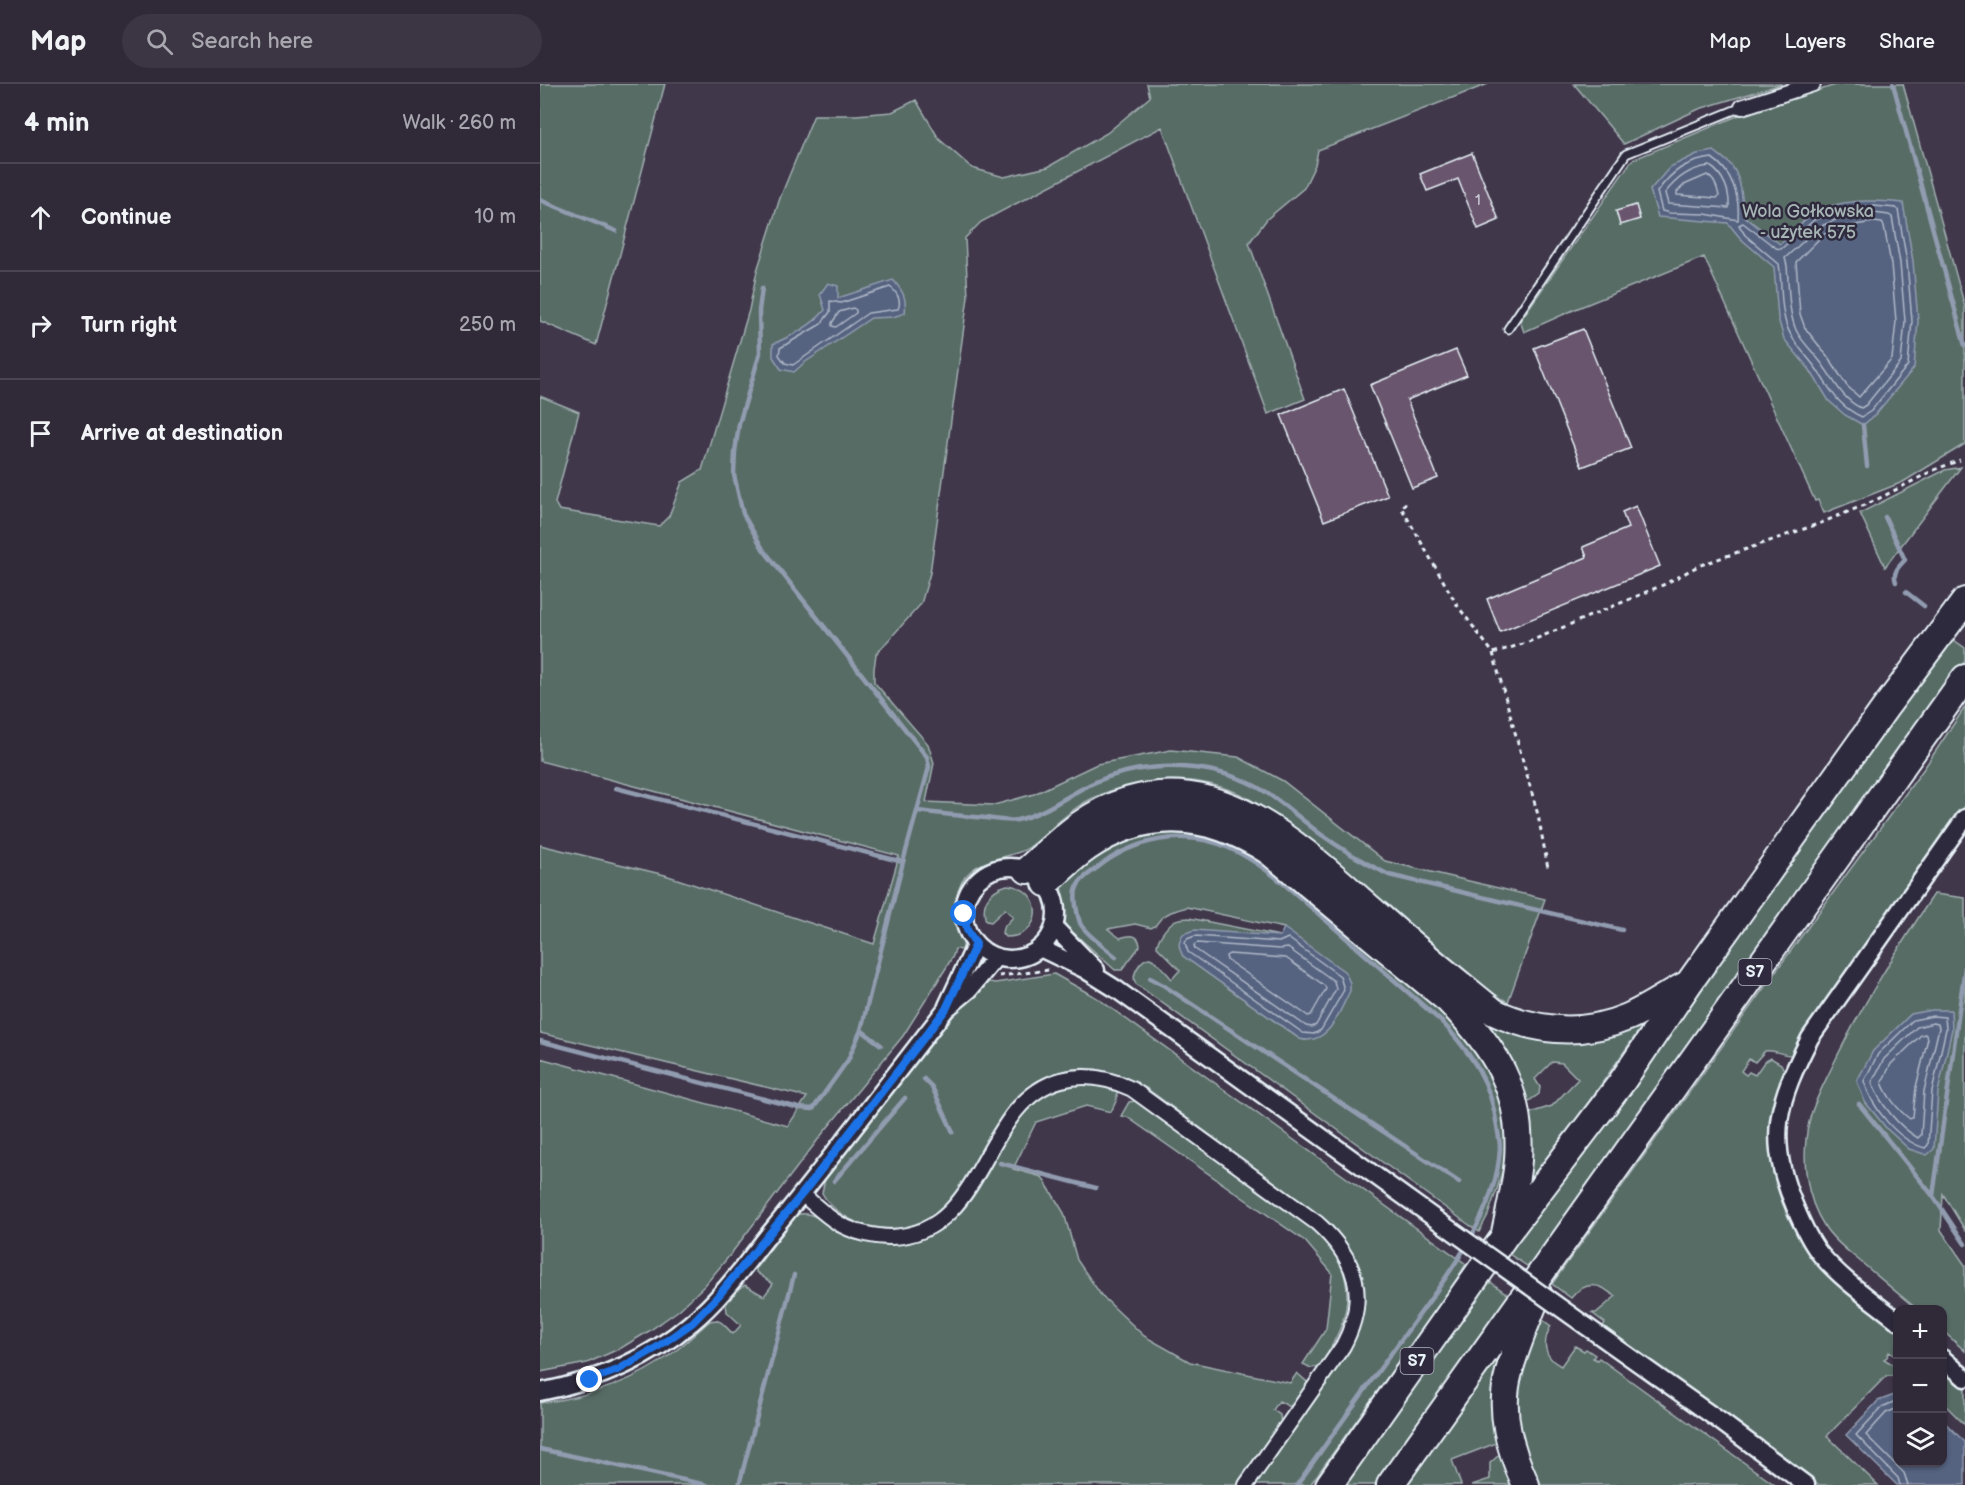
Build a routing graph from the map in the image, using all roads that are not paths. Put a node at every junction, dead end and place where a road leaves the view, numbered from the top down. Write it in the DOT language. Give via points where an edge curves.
graph roads {
  1 [pos="1813,84"];
  2 [pos="1742,107"];
  3 [pos="1508,329"];
  4 [pos="1965,601"];
  5 [pos="1965,678"];
  6 [pos="1965,818"];
  7 [pos="1037,877"];
  8 [pos="1054,927"];
  9 [pos="976,944"];
  10 [pos="1040,948"];
  11 [pos="995,965"];
  12 [pos="1689,983"];
  13 [pos="1116,989"];
  14 [pos="946,1009"];
  15 [pos="802,1194"];
  16 [pos="1504,1237"];
  17 [pos="1549,1262"];
  18 [pos="1893,1317"];
  19 [pos="1943,1359"];
  20 [pos="1965,1378"];
  21 [pos="540,1392"];
  22 [pos="1246,1485"];
  23 [pos="1329,1485"];
  24 [pos="1390,1485"];
  25 [pos="1526,1485"];
  26 [pos="1806,1485"];
  1 -- 2 [label="street"];
  2 -- 3 [label="lane" via="1626,154"];
  4 -- 12 [label="highway, S7"];
  5 -- 17 [label="highway, S7"];
  6 -- 18 [label="street" via="1810,1038 1791,1076 1778,1126 1777,1141 1788,1191 1819,1253"];
  7 -- 8 [label="street" via="1056,904"];
  7 -- 9 [label="street" via="1012,867 982,876 964,905 967,930"];
  7 -- 12 [label="highway" via="1067,833 1088,818 1147,796 1196,797 1229,806 1276,830 1427,958 1507,1018 1555,1029 1585,1029 1629,1016"];
  7 -- 16 [label="highway" via="1115,831 1144,821 1201,821 1242,836 1270,852 1448,1000 1488,1046 1509,1086 1519,1127 1518,1161"];
  8 -- 10 [label="street"];
  8 -- 13 [label="street"];
  9 -- 11 [label="street" via="990,955"];
  9 -- 14 [label="street"];
  10 -- 11 [label="street"];
  10 -- 13 [label="street"];
  11 -- 14 [label="street"];
  12 -- 16 [label="highway, S7" via="1621,1083"];
  13 -- 26 [label="street, bridge"];
  14 -- 15 [label="street"];
  15 -- 21 [label="street" via="749,1261 692,1323 618,1370"];
  15 -- 22 [label="street" via="838,1224 853,1230 886,1237 910,1235 936,1223 960,1201 1014,1113 1038,1090 1070,1078 1086,1077 1115,1080 1132,1089 1317,1223 1340,1245 1352,1270 1357,1295 1351,1331"];
  16 -- 23 [label="highway, S7"];
  17 -- 24 [label="highway, S7"];
  17 -- 25 [label="highway" via="1508,1373 1507,1426"];
  19 -- 20 [label="street"];
}
